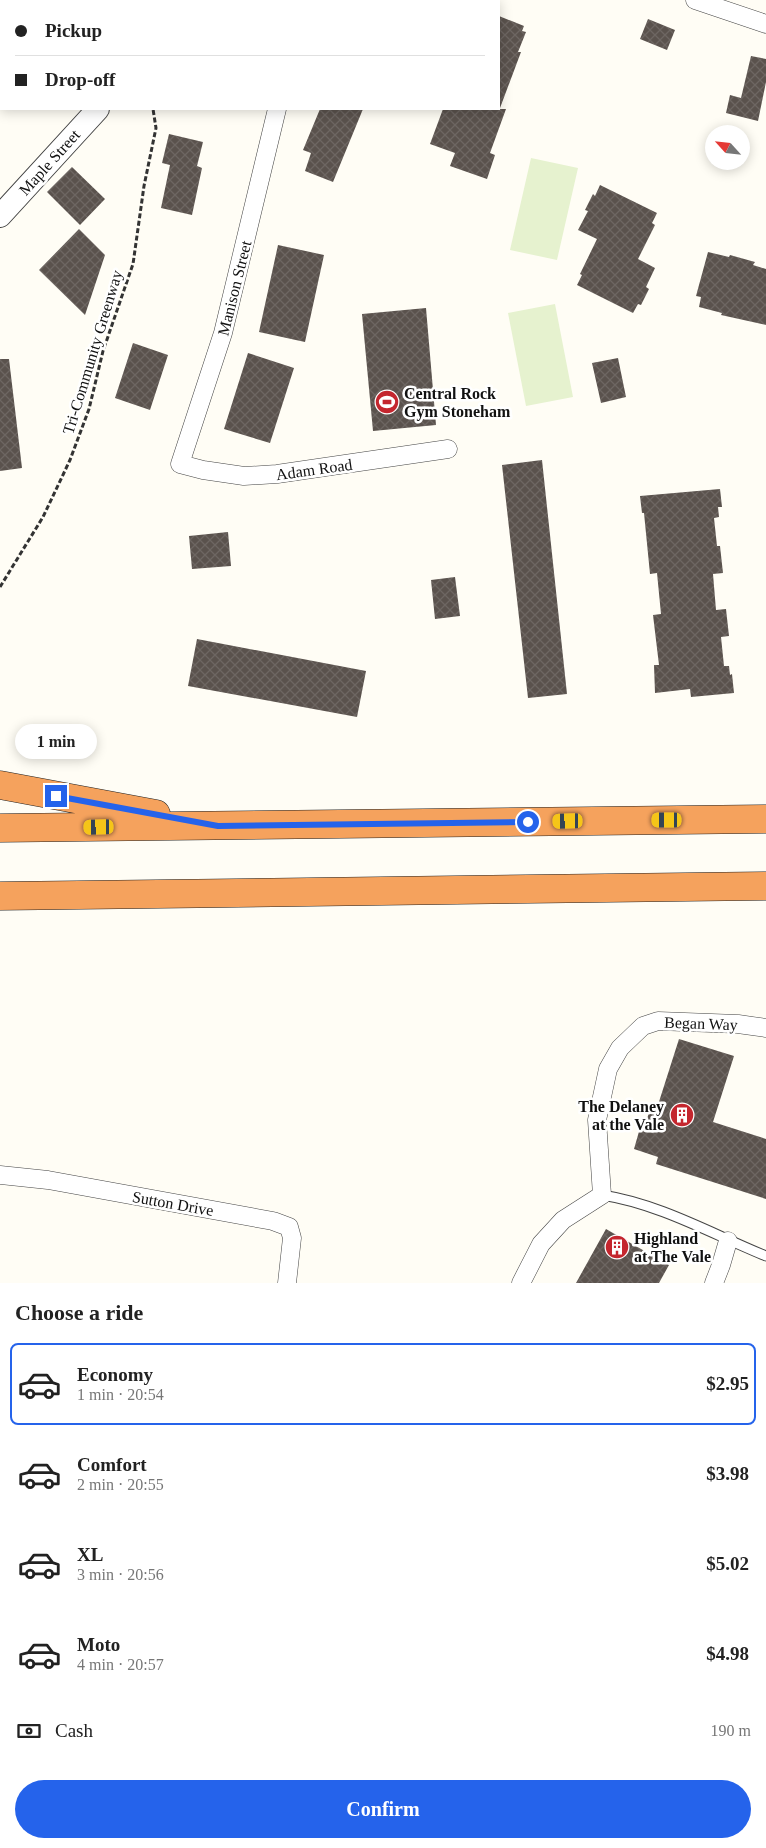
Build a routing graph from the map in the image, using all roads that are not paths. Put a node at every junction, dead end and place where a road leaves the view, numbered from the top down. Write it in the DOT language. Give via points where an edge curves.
graph roads {
  1 [pos="695,0"];
  2 [pos="766,24"];
  3 [pos="97,110"];
  4 [pos="276,110"];
  5 [pos="0,216"];
  6 [pos="448,449"];
  7 [pos="180,464"];
  8 [pos="0,785"];
  9 [pos="766,819"];
  10 [pos="218,826"];
  11 [pos="0,828"];
  12 [pos="766,886"];
  13 [pos="89,894"];
  14 [pos="0,896"];
  15 [pos="0,912"];
  16 [pos="766,1028"];
  17 [pos="0,1175"];
  18 [pos="602,1195"];
  19 [pos="728,1241"];
  20 [pos="766,1256"];
  21 [pos="287,1283"];
  22 [pos="521,1283"];
  23 [pos="714,1283"];
  1 -- 2 [label="street"];
  3 -- 5 [label="street, Maple Street"];
  4 -- 7 [label="street, Manison Street" via="224,333"];
  6 -- 7 [label="street, Adam Road" via="244,476"];
  8 -- 10 [label="highway"];
  9 -- 10 [label="highway"];
  10 -- 11 [label="highway"];
  12 -- 13 [label="highway"];
  13 -- 14 [label="highway"];
  13 -- 15 [label="highway"];
  16 -- 18 [label="street, Began Way" via="658,1021 642,1026 620,1048 608,1069 597,1120"];
  17 -- 21 [label="street, Sutton Drive" via="48,1180 273,1221 289,1227 292,1238"];
  18 -- 19 [label="lane" via="621,1198 692,1223"];
  18 -- 22 [label="street" via="562,1220 541,1244"];
  19 -- 20 [label="lane"];
  19 -- 23 [label="street"];
}
